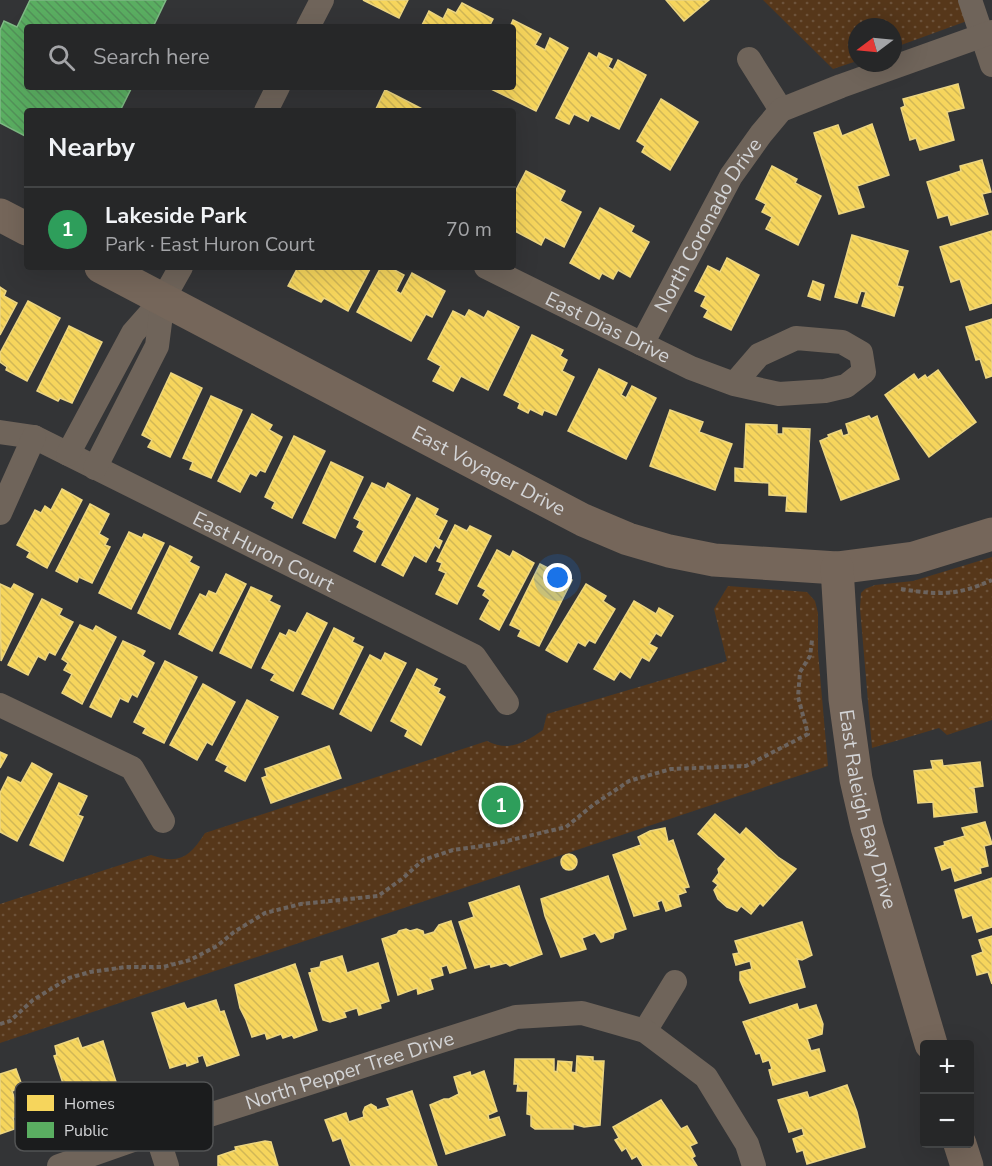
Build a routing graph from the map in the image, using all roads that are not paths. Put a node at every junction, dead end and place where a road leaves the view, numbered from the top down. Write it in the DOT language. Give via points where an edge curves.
graph roads {
  1 [pos="322,0"];
  2 [pos="970,0"];
  3 [pos="310,24"];
  4 [pos="987,33"];
  5 [pos="749,59"];
  6 [pos="992,65"];
  7 [pos="276,90"];
  8 [pos="268,108"];
  9 [pos="781,110"];
  10 [pos="0,215"];
  11 [pos="24,227"];
  12 [pos="107,270"];
  13 [pos="179,270"];
  14 [pos="492,270"];
  15 [pos="163,299"];
  16 [pos="642,344"];
  17 [pos="734,384"];
  18 [pos="0,432"];
  19 [pos="34,437"];
  20 [pos="68,454"];
  21 [pos="95,468"];
  22 [pos="0,513"];
  23 [pos="992,534"];
  24 [pos="837,568"];
  25 [pos="507,703"];
  26 [pos="0,705"];
  27 [pos="163,821"];
  28 [pos="675,982"];
  29 [pos="645,1031"];
  30 [pos="930,1040"];
  31 [pos="213,1114"];
  32 [pos="962,1148"];
  33 [pos="101,1151"];
  34 [pos="162,1151"];
  35 [pos="58,1166"];
  36 [pos="167,1166"];
  37 [pos="754,1166"];
  38 [pos="967,1166"];
  1 -- 3 [label="street"];
  2 -- 4 [label="street"];
  4 -- 6 [label="street"];
  4 -- 9 [label="street, North Coronado Drive"];
  5 -- 9 [label="street"];
  7 -- 8 [label="street"];
  9 -- 16 [label="street, North Coronado Drive" via="731,176"];
  10 -- 11 [label="street"];
  12 -- 15 [label="street, East Voyager Drive"];
  13 -- 15 [label="street"];
  14 -- 16 [label="street, East Dias Drive"];
  15 -- 20 [label="street" via="133,333"];
  15 -- 21 [label="street" via="157,346"];
  15 -- 24 [label="street, East Voyager Drive" via="583,520 628,539 714,560"];
  16 -- 17 [label="street, East Dias Drive" via="691,369"];
  17 -- 17 [label="street, East Dias Drive" via="779,394 846,386 864,372 861,353 842,342 796,338 759,355"];
  18 -- 19 [label="street, East Huron Court"];
  19 -- 20 [label="street, East Huron Court"];
  19 -- 22 [label="street"];
  20 -- 21 [label="street, East Huron Court"];
  21 -- 25 [label="street, East Huron Court" via="474,656"];
  23 -- 24 [label="street, East Voyager Drive" via="914,558"];
  24 -- 30 [label="street, East Raleigh Bay Drive" via="845,699 856,779"];
  26 -- 27 [label="street" via="132,768"];
  28 -- 29 [label="street"];
  29 -- 31 [label="street, North Pepper Tree Drive" via="582,1013 516,1017"];
  29 -- 37 [label="street" via="706,1077 747,1144"];
  32 -- 38 [label="street"];
  33 -- 35 [label="street, North Pepper Tree Drive"];
  34 -- 36 [label="street"];
}
